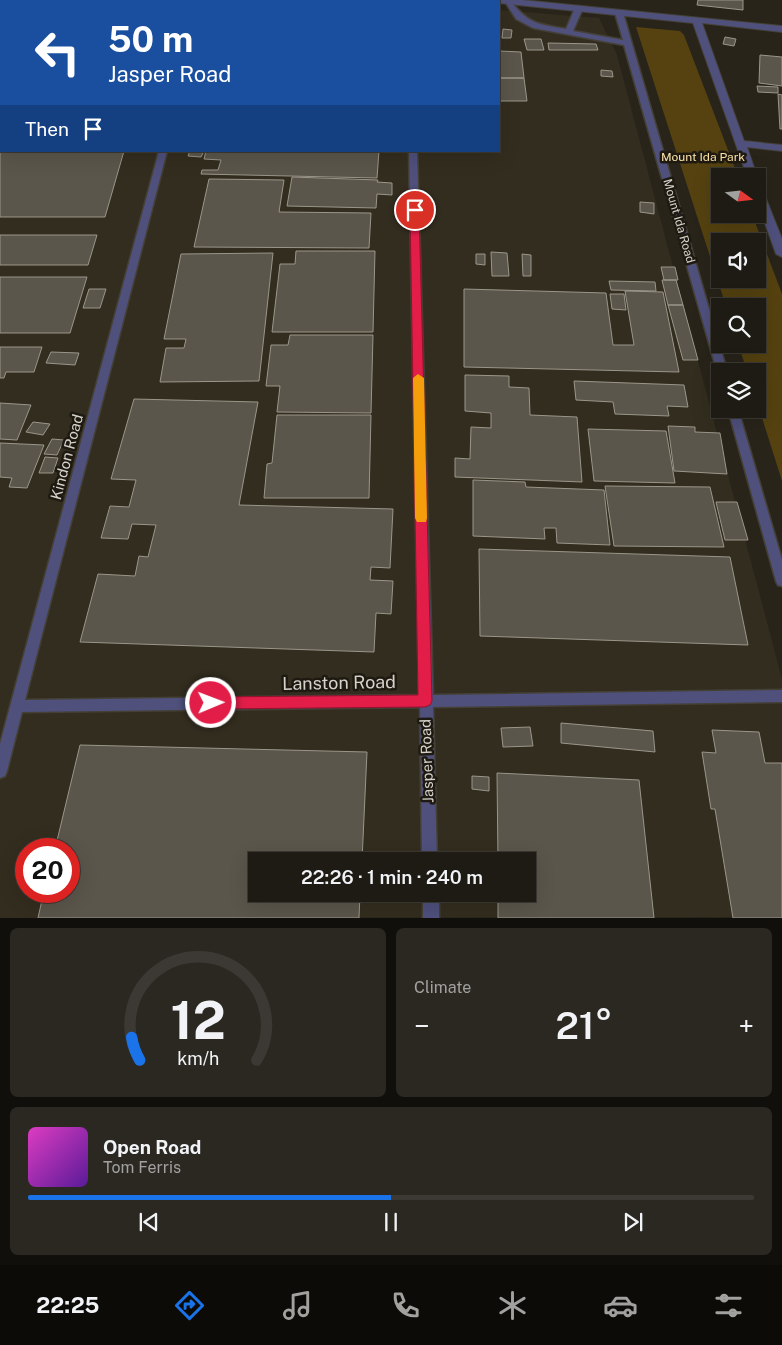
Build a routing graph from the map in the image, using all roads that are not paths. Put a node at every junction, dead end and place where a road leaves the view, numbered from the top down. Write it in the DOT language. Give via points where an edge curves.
graph roads {
  1 [pos="507,1"];
  2 [pos="579,8"];
  3 [pos="619,13"];
  4 [pos="696,20"];
  5 [pos="782,29"];
  6 [pos="569,32"];
  7 [pos="628,43"];
  8 [pos="739,143"];
  9 [pos="782,148"];
  10 [pos="163,152"];
  11 [pos="413,152"];
  12 [pos="749,168"];
  13 [pos="766,211"];
  14 [pos="782,254"];
  15 [pos="720,363"];
  16 [pos="736,418"];
  17 [pos="782,580"];
  18 [pos="782,696"];
  19 [pos="425,701"];
  20 [pos="17,706"];
  21 [pos="0,771"];
  22 [pos="430,852"];
  23 [pos="430,902"];
  24 [pos="431,918"];
  1 -- 2 [label="street"];
  1 -- 6 [label="lane" via="529,24"];
  2 -- 3 [label="street"];
  2 -- 6 [label="lane"];
  3 -- 4 [label="street"];
  3 -- 7 [label="lane, Mount Ida Road"];
  4 -- 5 [label="street"];
  4 -- 8 [label="street"];
  6 -- 7 [label="lane"];
  7 -- 15 [label="lane, Mount Ida Road"];
  8 -- 9 [label="street"];
  8 -- 12 [label="street"];
  10 -- 20 [label="lane, Kindon Road"];
  11 -- 19 [label="lane, Jasper Road"];
  13 -- 14 [label="street"];
  16 -- 17 [label="lane"];
  18 -- 19 [label="lane, Lanston Road"];
  19 -- 20 [label="lane, Lanston Road"];
  19 -- 22 [label="lane, Jasper Road"];
  20 -- 21 [label="lane, Kindon Road"];
  23 -- 24 [label="lane"];
}
